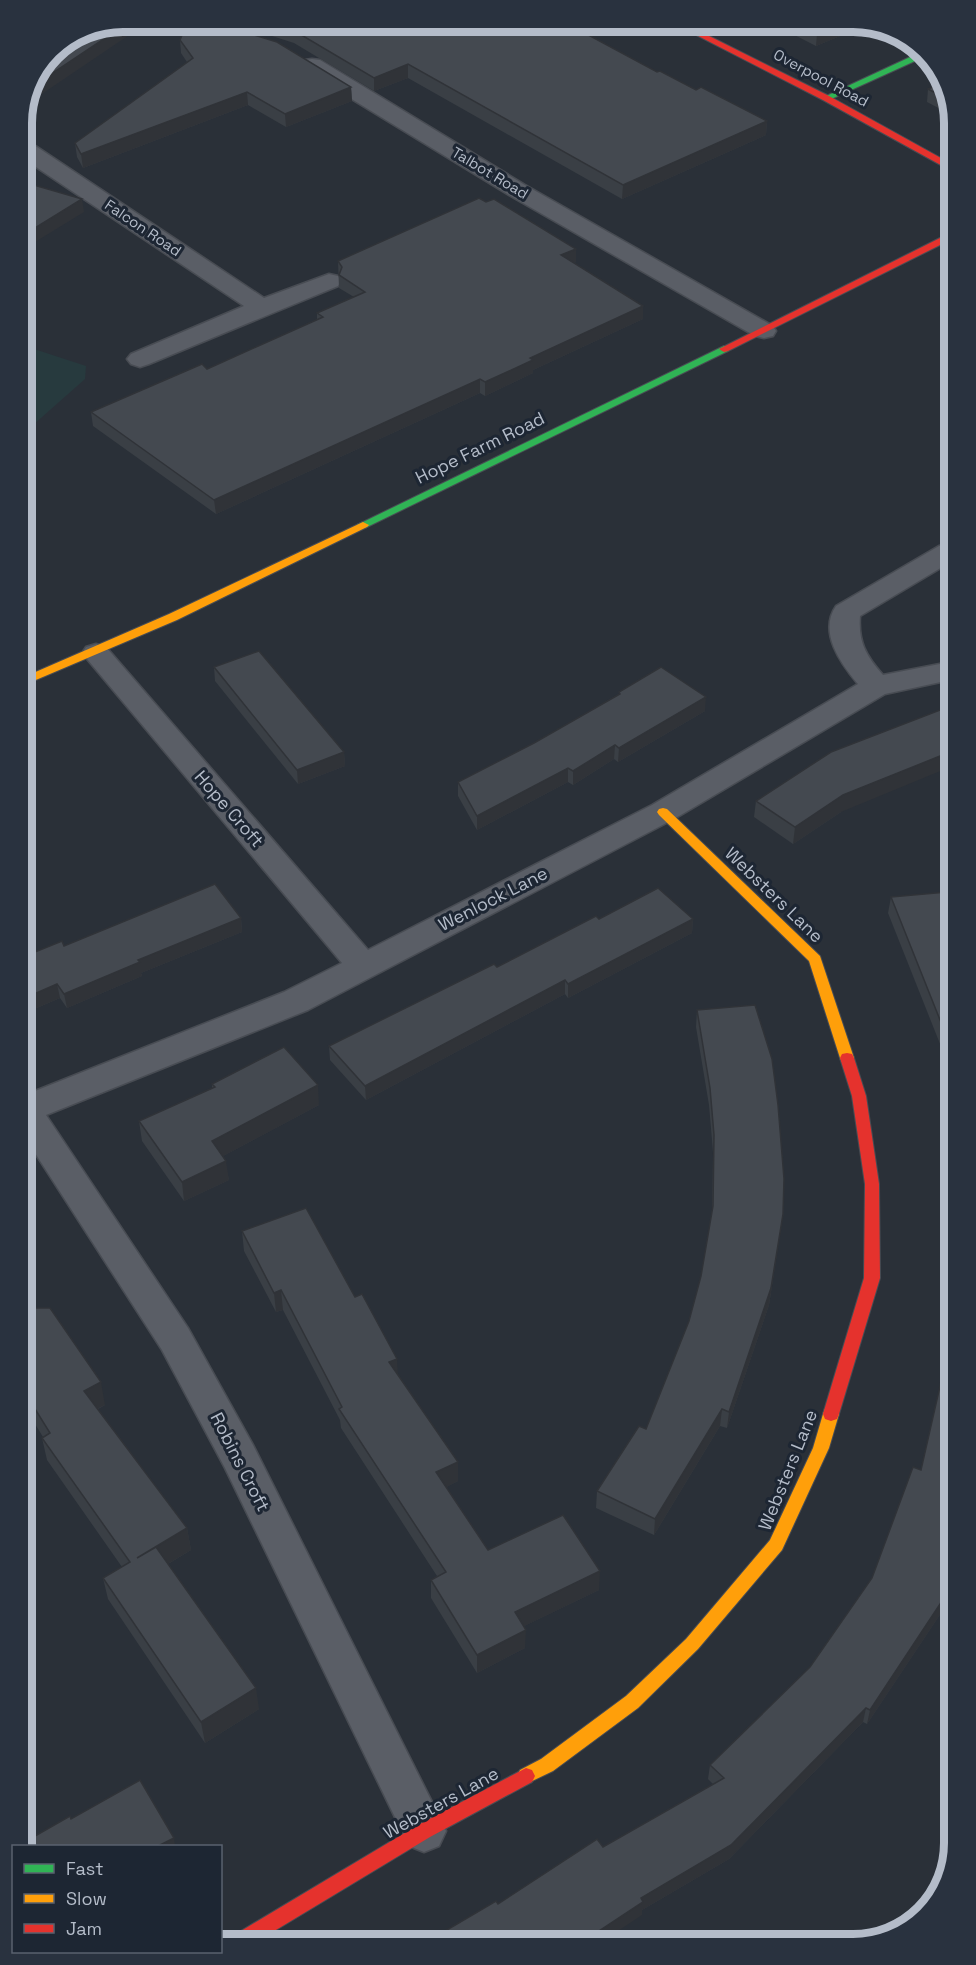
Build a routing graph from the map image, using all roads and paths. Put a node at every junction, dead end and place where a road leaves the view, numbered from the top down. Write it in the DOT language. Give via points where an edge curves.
graph roads {
  1 [pos="695,32"];
  2 [pos="296,55"];
  3 [pos="916,57"];
  4 [pos="826,98"];
  5 [pos="32,155"];
  6 [pos="944,164"];
  7 [pos="944,239"];
  8 [pos="329,281"];
  9 [pos="262,308"];
  10 [pos="764,330"];
  11 [pos="140,359"];
  12 [pos="944,555"];
  13 [pos="96,653"];
  14 [pos="944,672"];
  15 [pos="32,678"];
  16 [pos="876,686"];
  17 [pos="663,813"];
  18 [pos="363,965"];
  19 [pos="32,1106"];
  20 [pos="32,1120"];
  21 [pos="424,1831"];
  22 [pos="254,1933"];
  1 -- 4 [label="street, Overpool Road"];
  2 -- 10 [label="street, Talbot Road" via="517,189"];
  3 -- 4 [label="street"];
  4 -- 6 [label="street, Overpool Road"];
  5 -- 9 [label="street, Falcon Road"];
  7 -- 10 [label="street, Hope Farm Road"];
  8 -- 9 [label="street"];
  9 -- 11 [label="street"];
  10 -- 13 [label="street, Hope Farm Road"];
  12 -- 16 [label="street" via="846,612 843,635 855,662"];
  13 -- 15 [label="street, Hope Farm Road"];
  13 -- 18 [label="street, Hope Croft"];
  14 -- 16 [label="street, Wenlock Lane"];
  16 -- 17 [label="street, Wenlock Lane"];
  17 -- 18 [label="street, Wenlock Lane"];
  17 -- 21 [label="street, Websters Lane" via="815,959 859,1096 872,1184 872,1278 821,1448 776,1545 692,1644 632,1702 547,1764"];
  18 -- 19 [label="street, Wenlock Lane" via="296,1001"];
  20 -- 21 [label="street, Robins Croft" via="175,1339 239,1457"];
  21 -- 22 [label="street, Websters Lane"];
}
